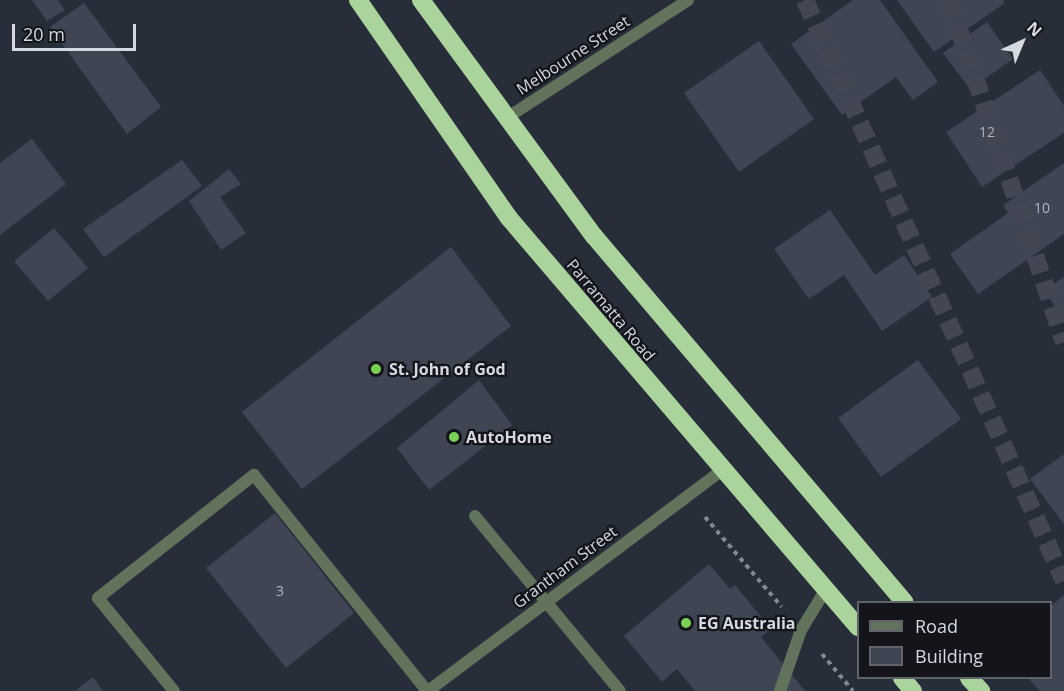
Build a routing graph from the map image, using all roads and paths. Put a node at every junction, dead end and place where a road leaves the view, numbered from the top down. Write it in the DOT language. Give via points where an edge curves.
graph roads {
  1 [pos="358,0"];
  2 [pos="421,0"];
  3 [pos="688,0"];
  4 [pos="506,119"];
  5 [pos="722,470"];
  6 [pos="686,496"];
  7 [pos="475,516"];
  8 [pos="826,589"];
  9 [pos="902,601"];
  10 [pos="544,604"];
  11 [pos="857,626"];
  12 [pos="801,630"];
  13 [pos="903,679"];
  14 [pos="970,679"];
  15 [pos="174,691"];
  16 [pos="427,691"];
  17 [pos="620,691"];
  18 [pos="780,691"];
  19 [pos="853,691"];
  20 [pos="913,691"];
  21 [pos="981,691"];
  1 -- 5 [label="highway, Parramatta Road" via="509,218"];
  2 -- 4 [label="highway, Parramatta Road"];
  3 -- 4 [label="street, Melbourne Street"];
  4 -- 9 [label="highway, Parramatta Road" via="677,338"];
  5 -- 6 [label="street, Grantham Street"];
  5 -- 8 [label="highway, Parramatta Road"];
  6 -- 10 [label="street, Grantham Street"];
  6 -- 12 [label="path"];
  7 -- 10 [label="street"];
  8 -- 11 [label="highway, Parramatta Road"];
  8 -- 12 [label="street"];
  10 -- 16 [label="street, Grantham Street"];
  10 -- 17 [label="street"];
  12 -- 18 [label="street"];
  12 -- 19 [label="path"];
  13 -- 20 [label="highway"];
  14 -- 21 [label="highway"];
  15 -- 16 [label="street" via="98,598 254,476"];
}
